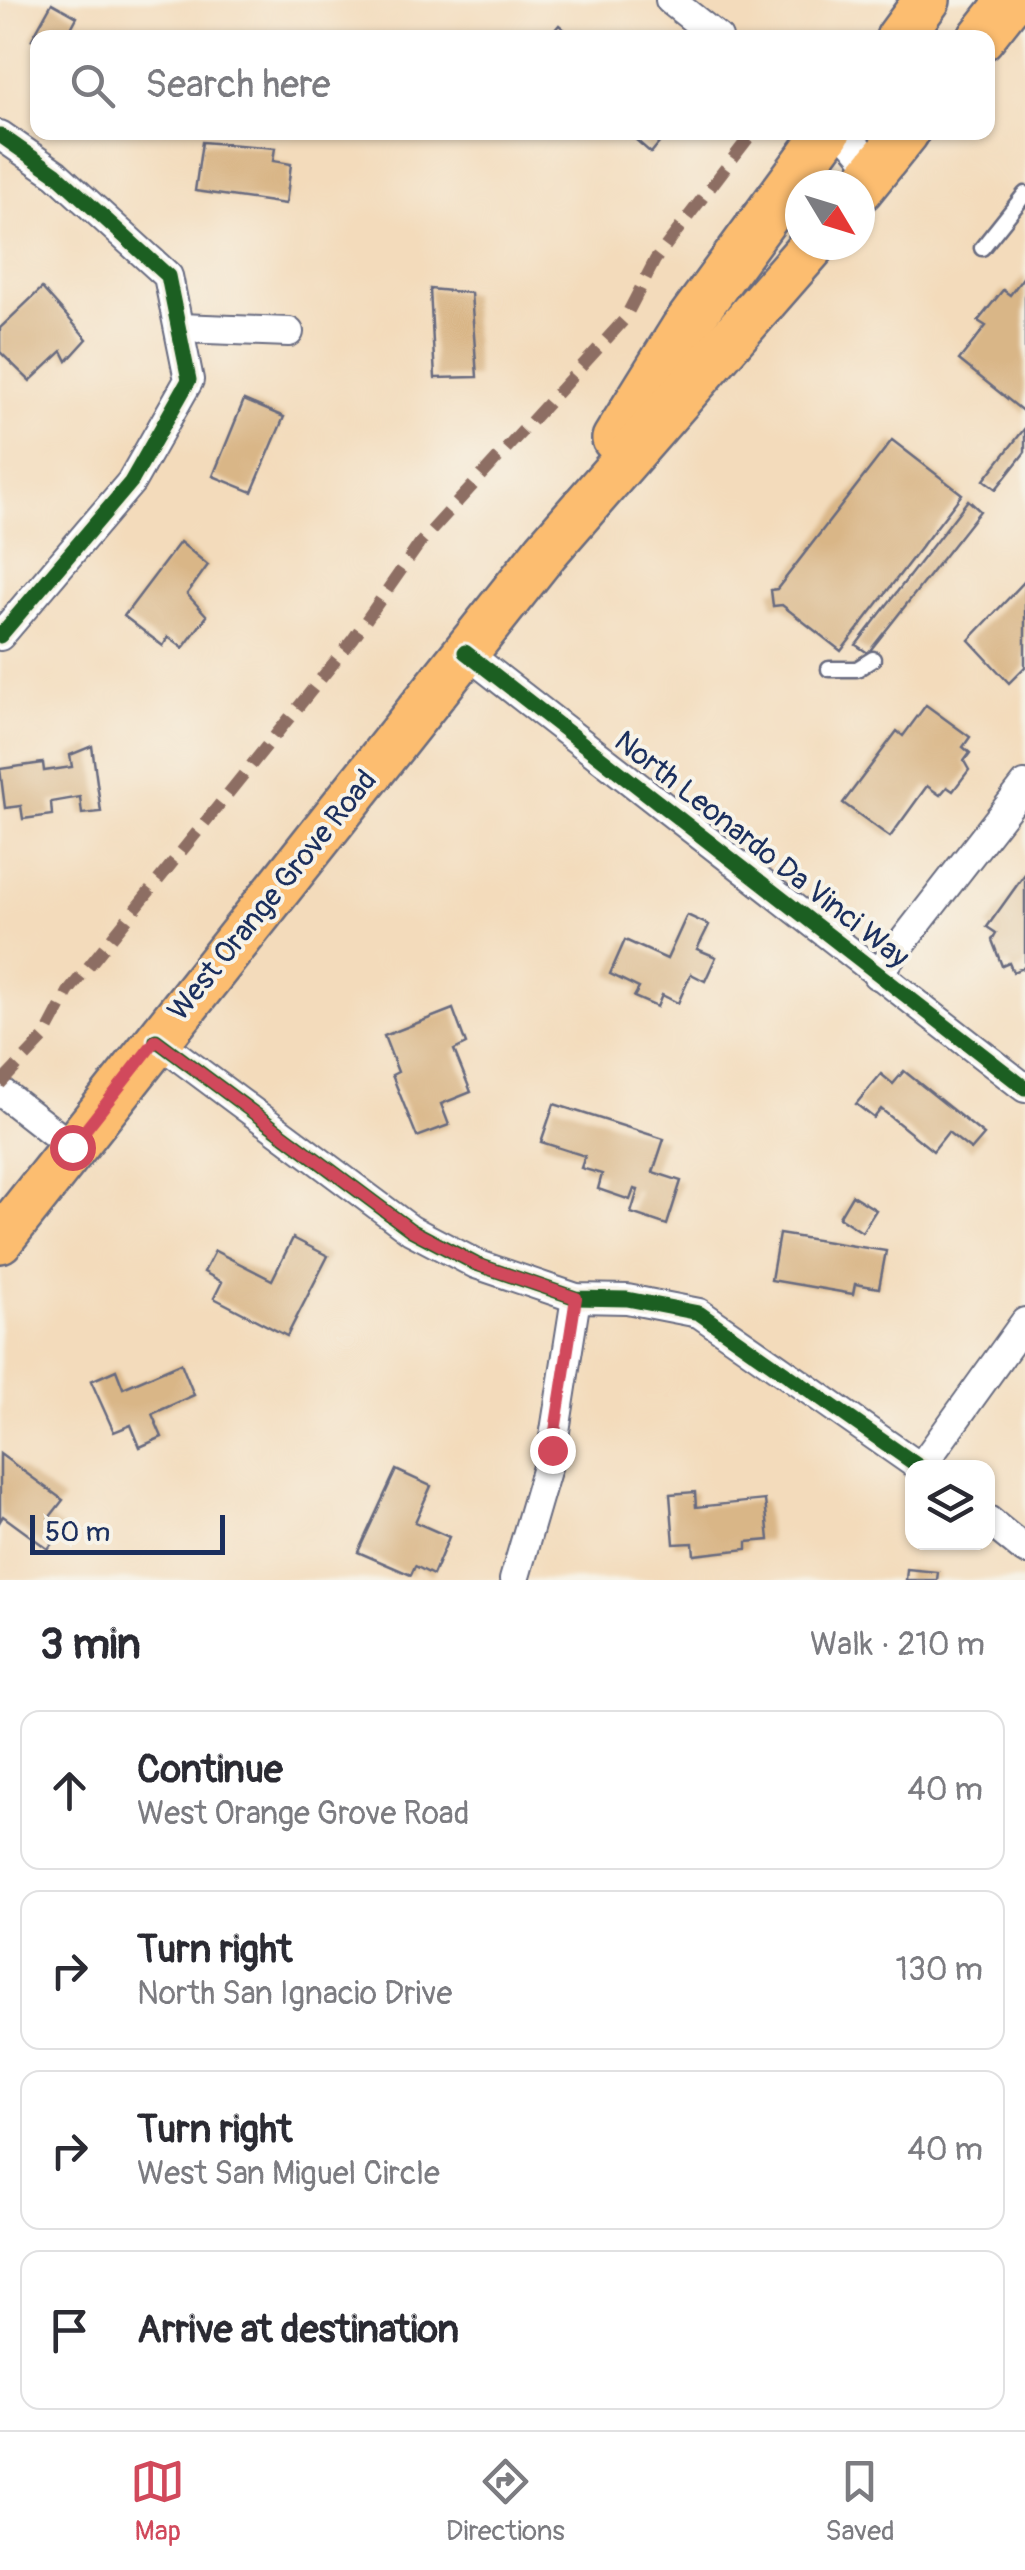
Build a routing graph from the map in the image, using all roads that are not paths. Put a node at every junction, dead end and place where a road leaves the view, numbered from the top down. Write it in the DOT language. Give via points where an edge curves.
graph roads {
  1 [pos="670,0"];
  2 [pos="927,0"];
  3 [pos="1011,0"];
  4 [pos="708,30"];
  5 [pos="905,30"];
  6 [pos="987,30"];
  7 [pos="0,135"];
  8 [pos="822,140"];
  9 [pos="848,140"];
  10 [pos="900,140"];
  11 [pos="863,170"];
  12 [pos="875,170"];
  13 [pos="1025,194"];
  14 [pos="982,248"];
  15 [pos="799,260"];
  16 [pos="179,328"];
  17 [pos="290,332"];
  18 [pos="546,551"];
  19 [pos="0,636"];
  20 [pos="465,652"];
  21 [pos="874,659"];
  22 [pos="829,668"];
  23 [pos="1025,784"];
  24 [pos="877,975"];
  25 [pos="156,1040"];
  26 [pos="1025,1088"];
  27 [pos="0,1090"];
  28 [pos="72,1147"];
  29 [pos="0,1240"];
  30 [pos="576,1298"];
  31 [pos="1025,1322"];
  32 [pos="911,1460"];
  33 [pos="926,1460"];
  34 [pos="995,1526"];
  35 [pos="1025,1550"];
  36 [pos="514,1580"];
  1 -- 4 [label="street"];
  2 -- 5 [label="main road"];
  3 -- 6 [label="main road"];
  7 -- 16 [label="street" via="56,174 168,276"];
  8 -- 18 [label="main road, West Orange Grove Road" via="684,328"];
  9 -- 11 [label="street"];
  10 -- 12 [label="main road"];
  13 -- 14 [label="lane"];
  15 -- 18 [label="main road, West Orange Grove Road"];
  16 -- 17 [label="street"];
  16 -- 19 [label="street" via="189,380 131,482"];
  18 -- 20 [label="main road, West Orange Grove Road"];
  20 -- 24 [label="street, North Leonardo Da Vinci Way"];
  20 -- 25 [label="main road, West Orange Grove Road"];
  21 -- 22 [label="lane" via="858,668"];
  23 -- 24 [label="street"];
  24 -- 26 [label="street, North Leonardo Da Vinci Way"];
  25 -- 28 [label="main road, West Orange Grove Road"];
  25 -- 30 [label="street" via="411,1230 476,1264"];
  27 -- 28 [label="street"];
  28 -- 29 [label="main road, West Orange Grove Road"];
  30 -- 32 [label="street" via="627,1299 700,1313"];
  30 -- 36 [label="street" via="552,1450"];
  31 -- 33 [label="street"];
  34 -- 35 [label="street"];
}
